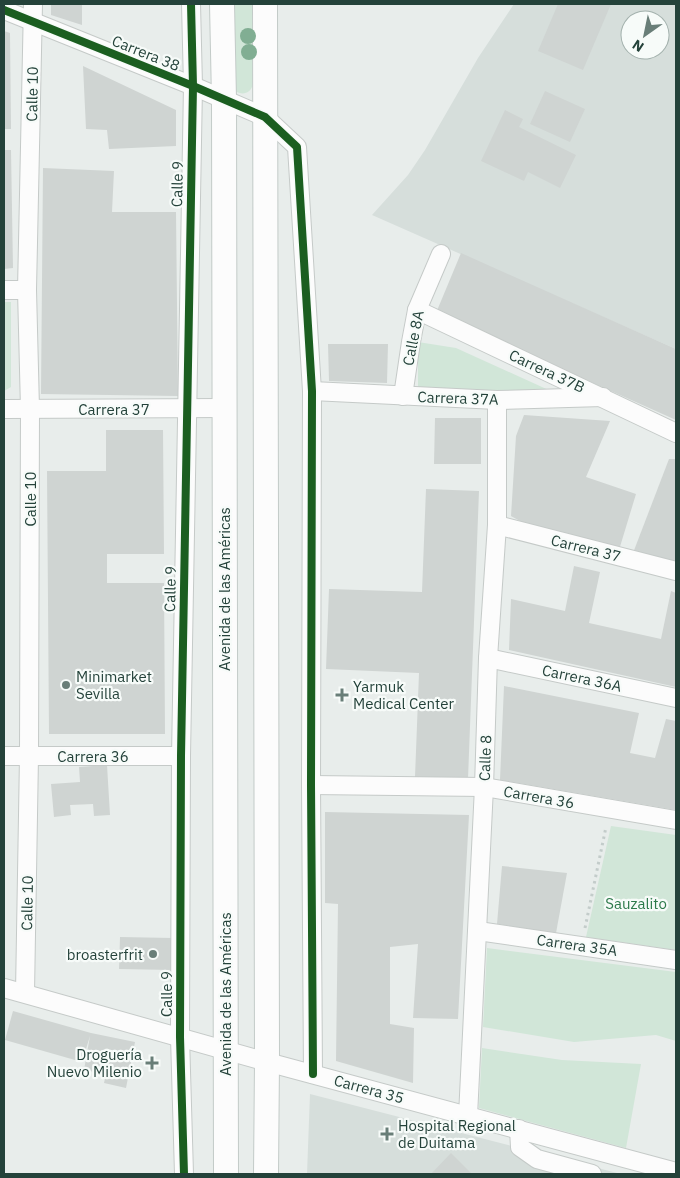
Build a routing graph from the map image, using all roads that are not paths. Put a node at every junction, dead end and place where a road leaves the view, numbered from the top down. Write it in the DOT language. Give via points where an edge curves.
graph roads {
  1 [pos="34,4"];
  2 [pos="191,4"];
  3 [pos="222,4"];
  4 [pos="265,4"];
  5 [pos="4,10"];
  6 [pos="34,23"];
  7 [pos="192,86"];
  8 [pos="224,99"];
  9 [pos="265,117"];
  10 [pos="441,254"];
  11 [pos="4,290"];
  12 [pos="27,290"];
  13 [pos="417,310"];
  14 [pos="312,391"];
  15 [pos="403,396"];
  16 [pos="603,397"];
  17 [pos="497,400"];
  18 [pos="224,408"];
  19 [pos="4,409"];
  20 [pos="30,409"];
  21 [pos="186,409"];
  22 [pos="676,433"];
  23 [pos="497,525"];
  24 [pos="676,571"];
  25 [pos="488,658"];
  26 [pos="676,698"];
  27 [pos="4,756"];
  28 [pos="29,756"];
  29 [pos="182,756"];
  30 [pos="311,785"];
  31 [pos="484,787"];
  32 [pos="676,820"];
  33 [pos="478,931"];
  34 [pos="676,960"];
  35 [pos="4,988"];
  36 [pos="25,993"];
  37 [pos="180,1038"];
  38 [pos="225,1050"];
  39 [pos="267,1062"];
  40 [pos="313,1074"];
  41 [pos="468,1116"];
  42 [pos="519,1129"];
  43 [pos="676,1172"];
  44 [pos="184,1174"];
  45 [pos="226,1174"];
  46 [pos="266,1174"];
  47 [pos="592,1174"];
  1 -- 6 [label="street, Calle 10"];
  2 -- 7 [label="street, Calle 9"];
  3 -- 8 [label="main road, Avenida de las Américas"];
  4 -- 9 [label="main road"];
  5 -- 6 [label="street, Carrera 38"];
  6 -- 7 [label="street, Carrera 38"];
  6 -- 12 [label="street, Calle 10"];
  7 -- 8 [label="street, Carrera 38"];
  7 -- 21 [label="street, Calle 9"];
  8 -- 9 [label="street, Carrera 38"];
  8 -- 18 [label="main road, Avenida de las Américas"];
  9 -- 14 [label="street, Carrera 38" via="297,147"];
  9 -- 39 [label="main road"];
  10 -- 13 [label="street, Calle 8A"];
  11 -- 12 [label="street"];
  12 -- 20 [label="street, Calle 10"];
  13 -- 15 [label="street, Calle 8A"];
  13 -- 16 [label="street, Carrera 37B"];
  14 -- 15 [label="street, Carrera 37A"];
  14 -- 30 [label="street"];
  15 -- 17 [label="street, Carrera 37A"];
  16 -- 17 [label="street, Carrera 37A"];
  16 -- 22 [label="street, Carrera 37B"];
  17 -- 23 [label="street, Calle 8"];
  18 -- 21 [label="street, Carrera 37"];
  18 -- 38 [label="main road, Avenida de las Américas"];
  19 -- 20 [label="street, Carrera 37"];
  20 -- 21 [label="street, Carrera 37"];
  20 -- 28 [label="street, Calle 10"];
  21 -- 29 [label="street, Calle 9"];
  23 -- 24 [label="street, Carrera 37"];
  23 -- 25 [label="street, Calle 8"];
  25 -- 26 [label="street, Carrera 36A"];
  25 -- 31 [label="street, Calle 8"];
  27 -- 28 [label="street, Carrera 36"];
  28 -- 29 [label="street, Carrera 36"];
  28 -- 36 [label="street, Calle 10"];
  29 -- 37 [label="street, Calle 9"];
  30 -- 31 [label="street, Carrera 36"];
  30 -- 40 [label="street"];
  31 -- 32 [label="street, Carrera 36"];
  31 -- 33 [label="street, Calle 8"];
  33 -- 34 [label="street, Carrera 35A"];
  33 -- 41 [label="street, Calle 8"];
  35 -- 36 [label="street, Carrera 35"];
  36 -- 37 [label="street, Carrera 35"];
  37 -- 38 [label="street, Carrera 35"];
  37 -- 44 [label="street, Calle 9"];
  38 -- 39 [label="street, Carrera 35"];
  38 -- 45 [label="main road, Avenida de las Américas"];
  39 -- 40 [label="street, Carrera 35"];
  39 -- 46 [label="main road"];
  40 -- 41 [label="street, Carrera 35"];
  41 -- 42 [label="street, Carrera 35"];
  42 -- 43 [label="street, Carrera 35"];
  42 -- 47 [label="street" via="520,1147 537,1159"];
}
